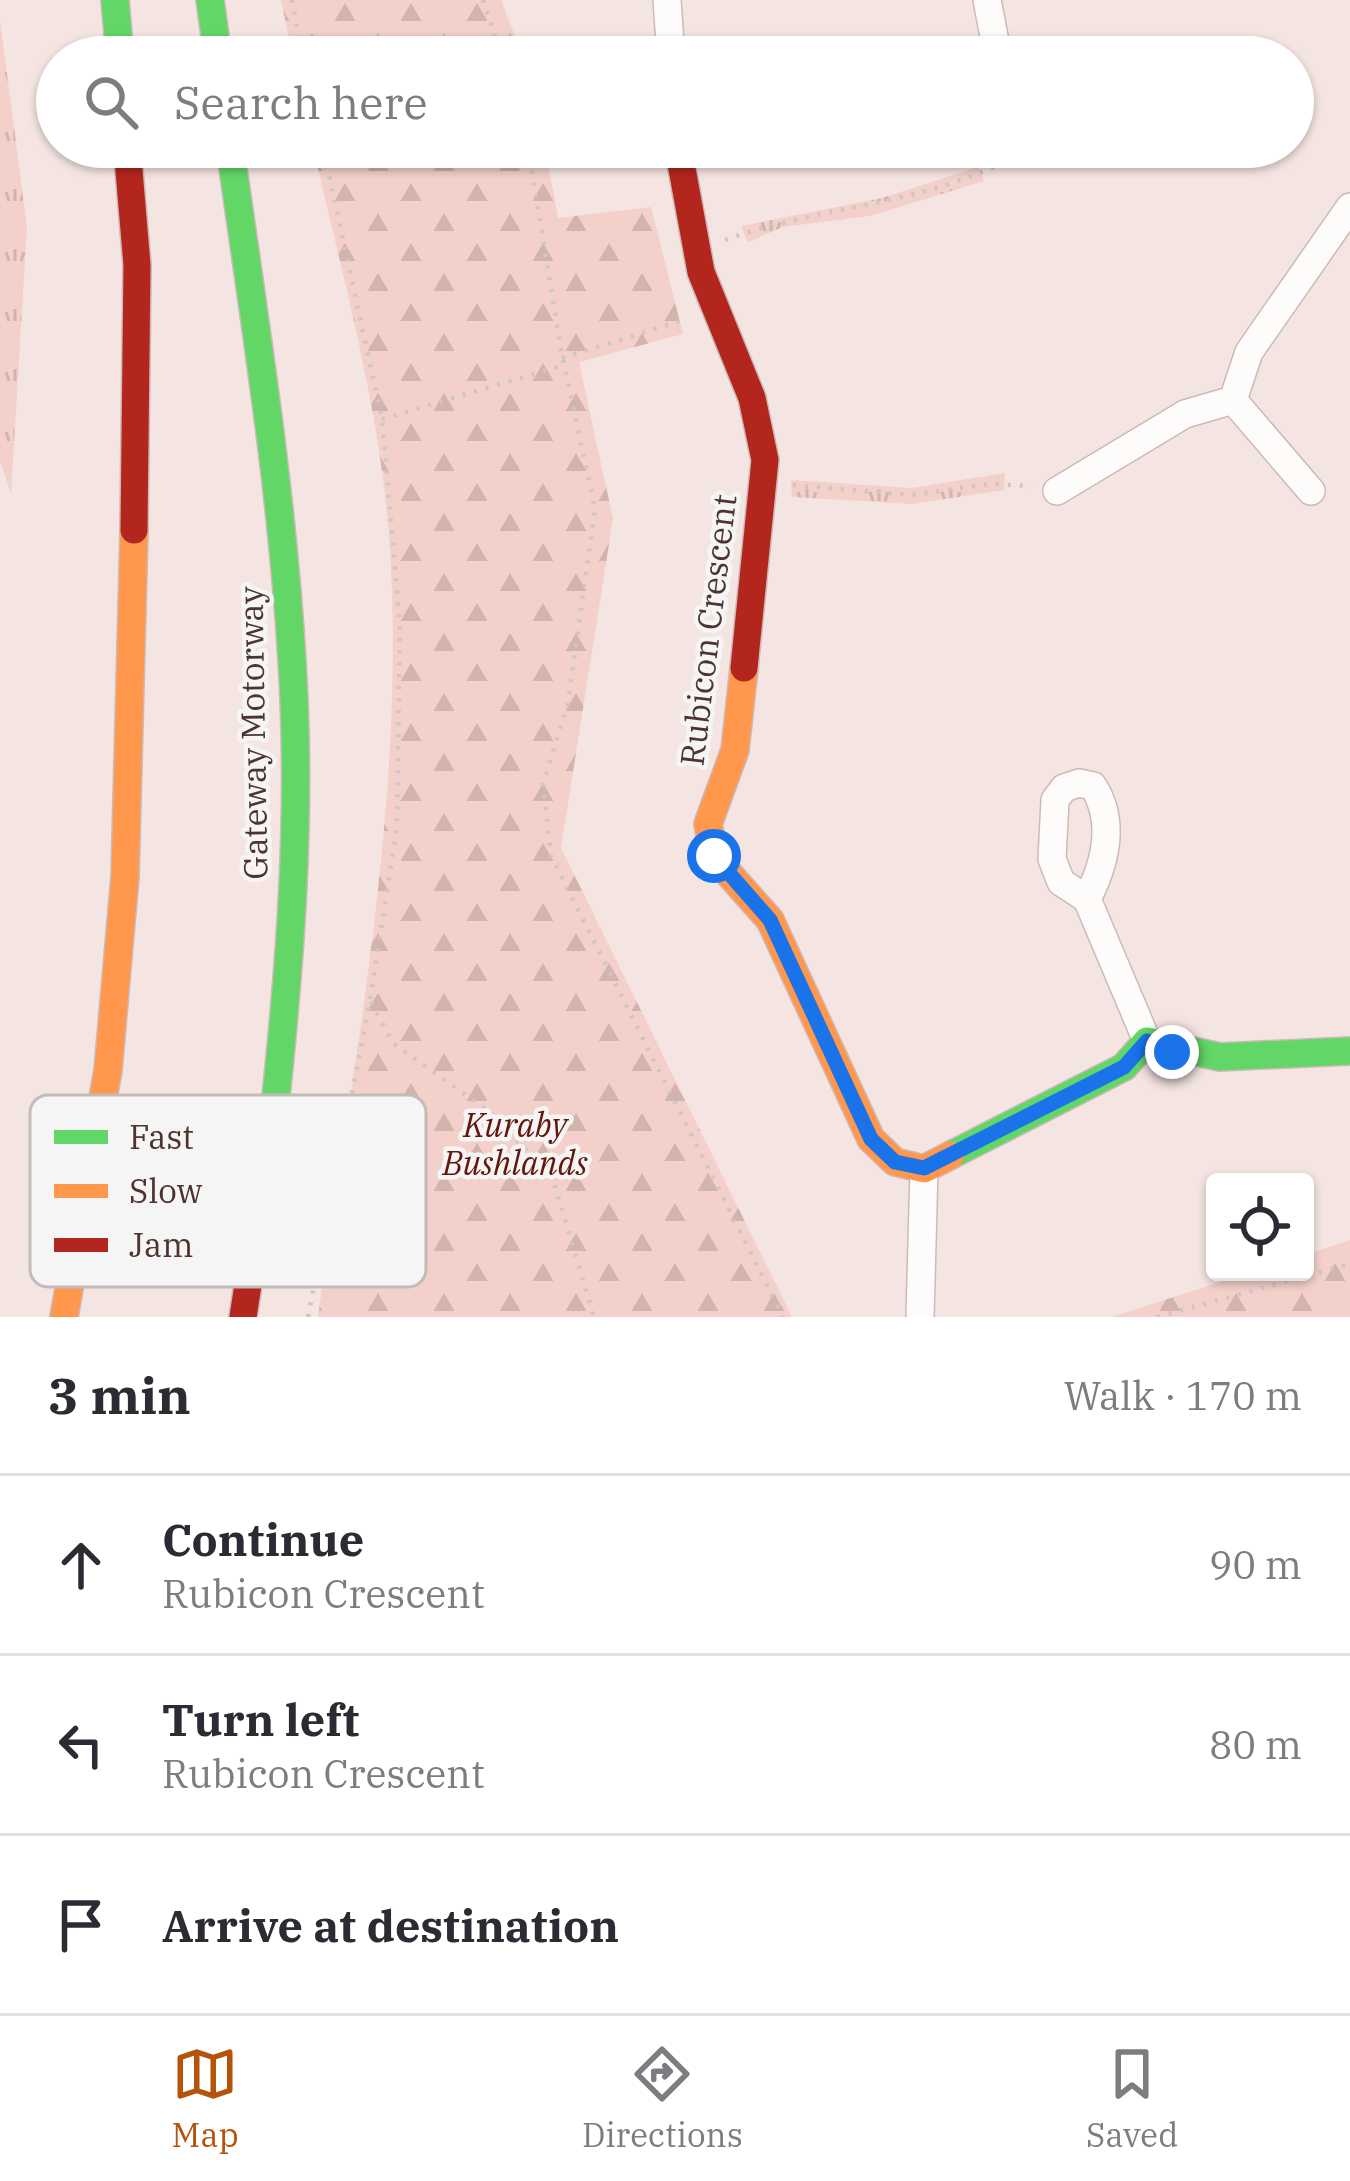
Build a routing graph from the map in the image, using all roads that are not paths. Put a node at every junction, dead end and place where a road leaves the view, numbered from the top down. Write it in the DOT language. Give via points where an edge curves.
graph roads {
  1 [pos="116,0"];
  2 [pos="210,0"];
  3 [pos="667,0"];
  4 [pos="987,0"];
  5 [pos="119,36"];
  6 [pos="215,36"];
  7 [pos="670,36"];
  8 [pos="994,36"];
  9 [pos="129,168"];
  10 [pos="233,168"];
  11 [pos="682,168"];
  12 [pos="1350,207"];
  13 [pos="1233,400"];
  14 [pos="1057,491"];
  15 [pos="1311,491"];
  16 [pos="1087,899"];
  17 [pos="1147,1041"];
  18 [pos="1350,1051"];
  19 [pos="104,1095"];
  20 [pos="277,1095"];
  21 [pos="924,1168"];
  22 [pos="69,1287"];
  23 [pos="248,1287"];
  24 [pos="64,1317"];
  25 [pos="243,1317"];
  26 [pos="920,1317"];
  1 -- 5 [label="main road"];
  2 -- 6 [label="main road"];
  3 -- 7 [label="street"];
  4 -- 8 [label="street"];
  9 -- 19 [label="main road" via="136,423 125,877"];
  10 -- 20 [label="main road, Gateway Motorway" via="286,573 295,758 290,978"];
  11 -- 21 [label="main road, Rubicon Crescent" via="713,310 760,415 763,483 735,750 708,824 714,856 770,920 871,1139 895,1162"];
  12 -- 13 [label="street" via="1250,352"];
  13 -- 14 [label="street" via="1185,414"];
  13 -- 15 [label="street"];
  16 -- 17 [label="street"];
  17 -- 18 [label="main road" via="1201,1054"];
  17 -- 21 [label="main road" via="1124,1067"];
  21 -- 26 [label="street"];
  22 -- 24 [label="main road"];
  23 -- 25 [label="main road, Gateway Motorway"];
}
